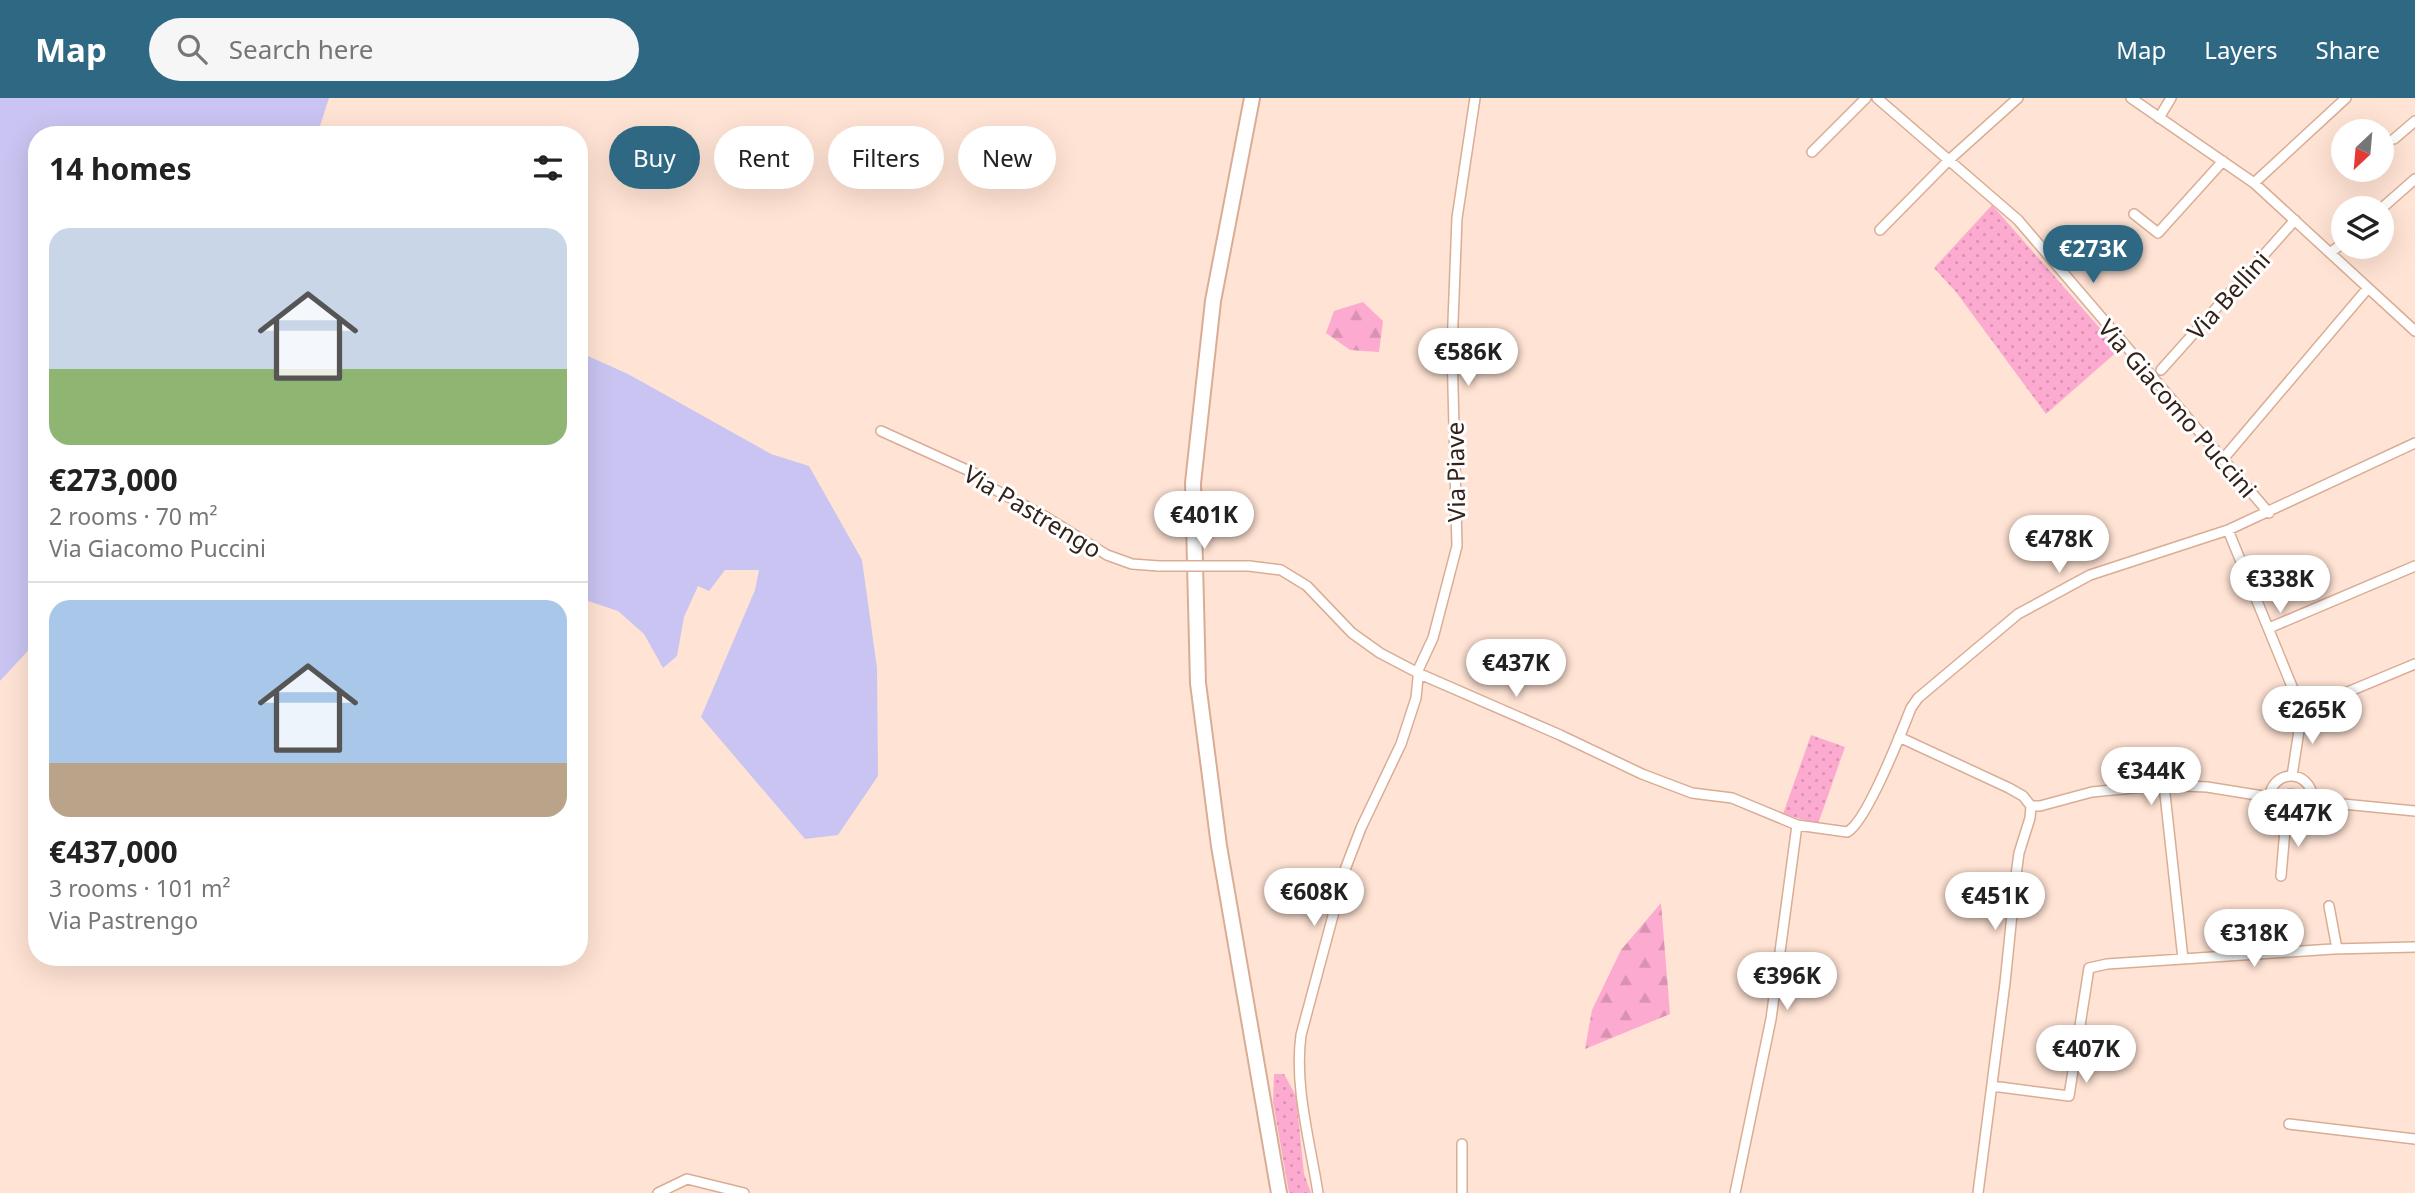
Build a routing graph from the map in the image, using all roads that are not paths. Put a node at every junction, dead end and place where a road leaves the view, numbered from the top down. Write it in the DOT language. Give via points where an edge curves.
graph roads {
  1 [pos="1252,98"];
  2 [pos="1475,98"];
  3 [pos="1866,98"];
  4 [pos="1877,98"];
  5 [pos="2018,98"];
  6 [pos="2131,98"];
  7 [pos="2171,98"];
  8 [pos="2346,98"];
  9 [pos="2159,118"];
  10 [pos="2415,121"];
  11 [pos="2394,139"];
  12 [pos="1812,152"];
  13 [pos="1949,160"];
  14 [pos="2223,161"];
  15 [pos="2415,179"];
  16 [pos="2254,183"];
  17 [pos="2394,197"];
  18 [pos="2134,214"];
  19 [pos="2295,220"];
  20 [pos="1880,230"];
  21 [pos="2330,253"];
  22 [pos="2368,288"];
  23 [pos="2415,331"];
  24 [pos="2161,370"];
  25 [pos="881,431"];
  26 [pos="2415,443"];
  27 [pos="2223,459"];
  28 [pos="2269,513"];
  29 [pos="2228,530"];
  30 [pos="2415,566"];
  31 [pos="2269,628"];
  32 [pos="2415,664"];
  33 [pos="1420,674"];
  34 [pos="2302,711"];
  35 [pos="1899,737"];
  36 [pos="2292,776"];
  37 [pos="2164,785"];
  38 [pos="2269,797"];
  39 [pos="2312,801"];
  40 [pos="2031,806"];
  41 [pos="2415,811"];
  42 [pos="2286,818"];
  43 [pos="1797,825"];
  44 [pos="2281,876"];
  45 [pos="2329,906"];
  46 [pos="2415,947"];
  47 [pos="2337,949"];
  48 [pos="2183,959"];
  49 [pos="1992,1086"];
  50 [pos="2289,1124"];
  51 [pos="2415,1139"];
  52 [pos="1462,1144"];
  53 [pos="658,1193"];
  54 [pos="744,1193"];
  55 [pos="1279,1193"];
  56 [pos="1318,1193"];
  57 [pos="1462,1193"];
  58 [pos="1735,1193"];
  59 [pos="1978,1193"];
  1 -- 55 [label="main road" via="1213,301 1193,483 1198,683 1219,846"];
  2 -- 33 [label="street, Via Piave" via="1457,218 1452,348 1457,546"];
  3 -- 12 [label="street"];
  4 -- 13 [label="street, Via Giacomo Puccini"];
  5 -- 13 [label="street"];
  6 -- 9 [label="street"];
  7 -- 9 [label="street"];
  8 -- 16 [label="street"];
  9 -- 14 [label="street"];
  10 -- 11 [label="street"];
  13 -- 20 [label="street"];
  13 -- 27 [label="street, Via Giacomo Puccini" via="2018,220"];
  14 -- 16 [label="street"];
  14 -- 18 [label="street" via="2158,233"];
  15 -- 17 [label="street"];
  16 -- 19 [label="street"];
  19 -- 21 [label="street"];
  19 -- 24 [label="street, Via Bellini"];
  21 -- 22 [label="street"];
  22 -- 23 [label="street"];
  22 -- 27 [label="street"];
  25 -- 33 [label="street, Via Pastrengo, bridge" via="976,474 990,487 1132,565 1281,570 1307,586 1363,642"];
  26 -- 28 [label="street"];
  27 -- 28 [label="street, Via Giacomo Puccini"];
  28 -- 29 [label="street"];
  29 -- 31 [label="street"];
  29 -- 35 [label="street" via="2090,575 2018,614 1918,698"];
  30 -- 31 [label="street"];
  31 -- 34 [label="street"];
  32 -- 34 [label="street"];
  33 -- 43 [label="street, Via Pastrengo" via="1652,779 1692,793 1731,798"];
  33 -- 56 [label="street, Via Piave" via="1401,744 1346,867 1301,1035 1301,1083"];
  34 -- 36 [label="street"];
  35 -- 40 [label="street" via="2009,788"];
  35 -- 43 [label="street, Via Pastrengo" via="1853,829 1838,832"];
  36 -- 38 [label="street" via="2279,779"];
  36 -- 39 [label="street" via="2310,787"];
  37 -- 38 [label="street"];
  37 -- 40 [label="street" via="2092,792"];
  37 -- 48 [label="street"];
  38 -- 42 [label="street" via="2274,811"];
  39 -- 41 [label="street"];
  39 -- 42 [label="street" via="2300,817"];
  40 -- 49 [label="street" via="2016,875"];
  42 -- 44 [label="street"];
  43 -- 58 [label="street" via="1771,1019"];
  45 -- 47 [label="street"];
  46 -- 47 [label="street"];
  47 -- 48 [label="street"];
  48 -- 49 [label="street" via="2089,968 2069,1096"];
  49 -- 59 [label="street"];
  50 -- 51 [label="street"];
  52 -- 57 [label="street"];
  53 -- 54 [label="street" via="687,1179"];
}
